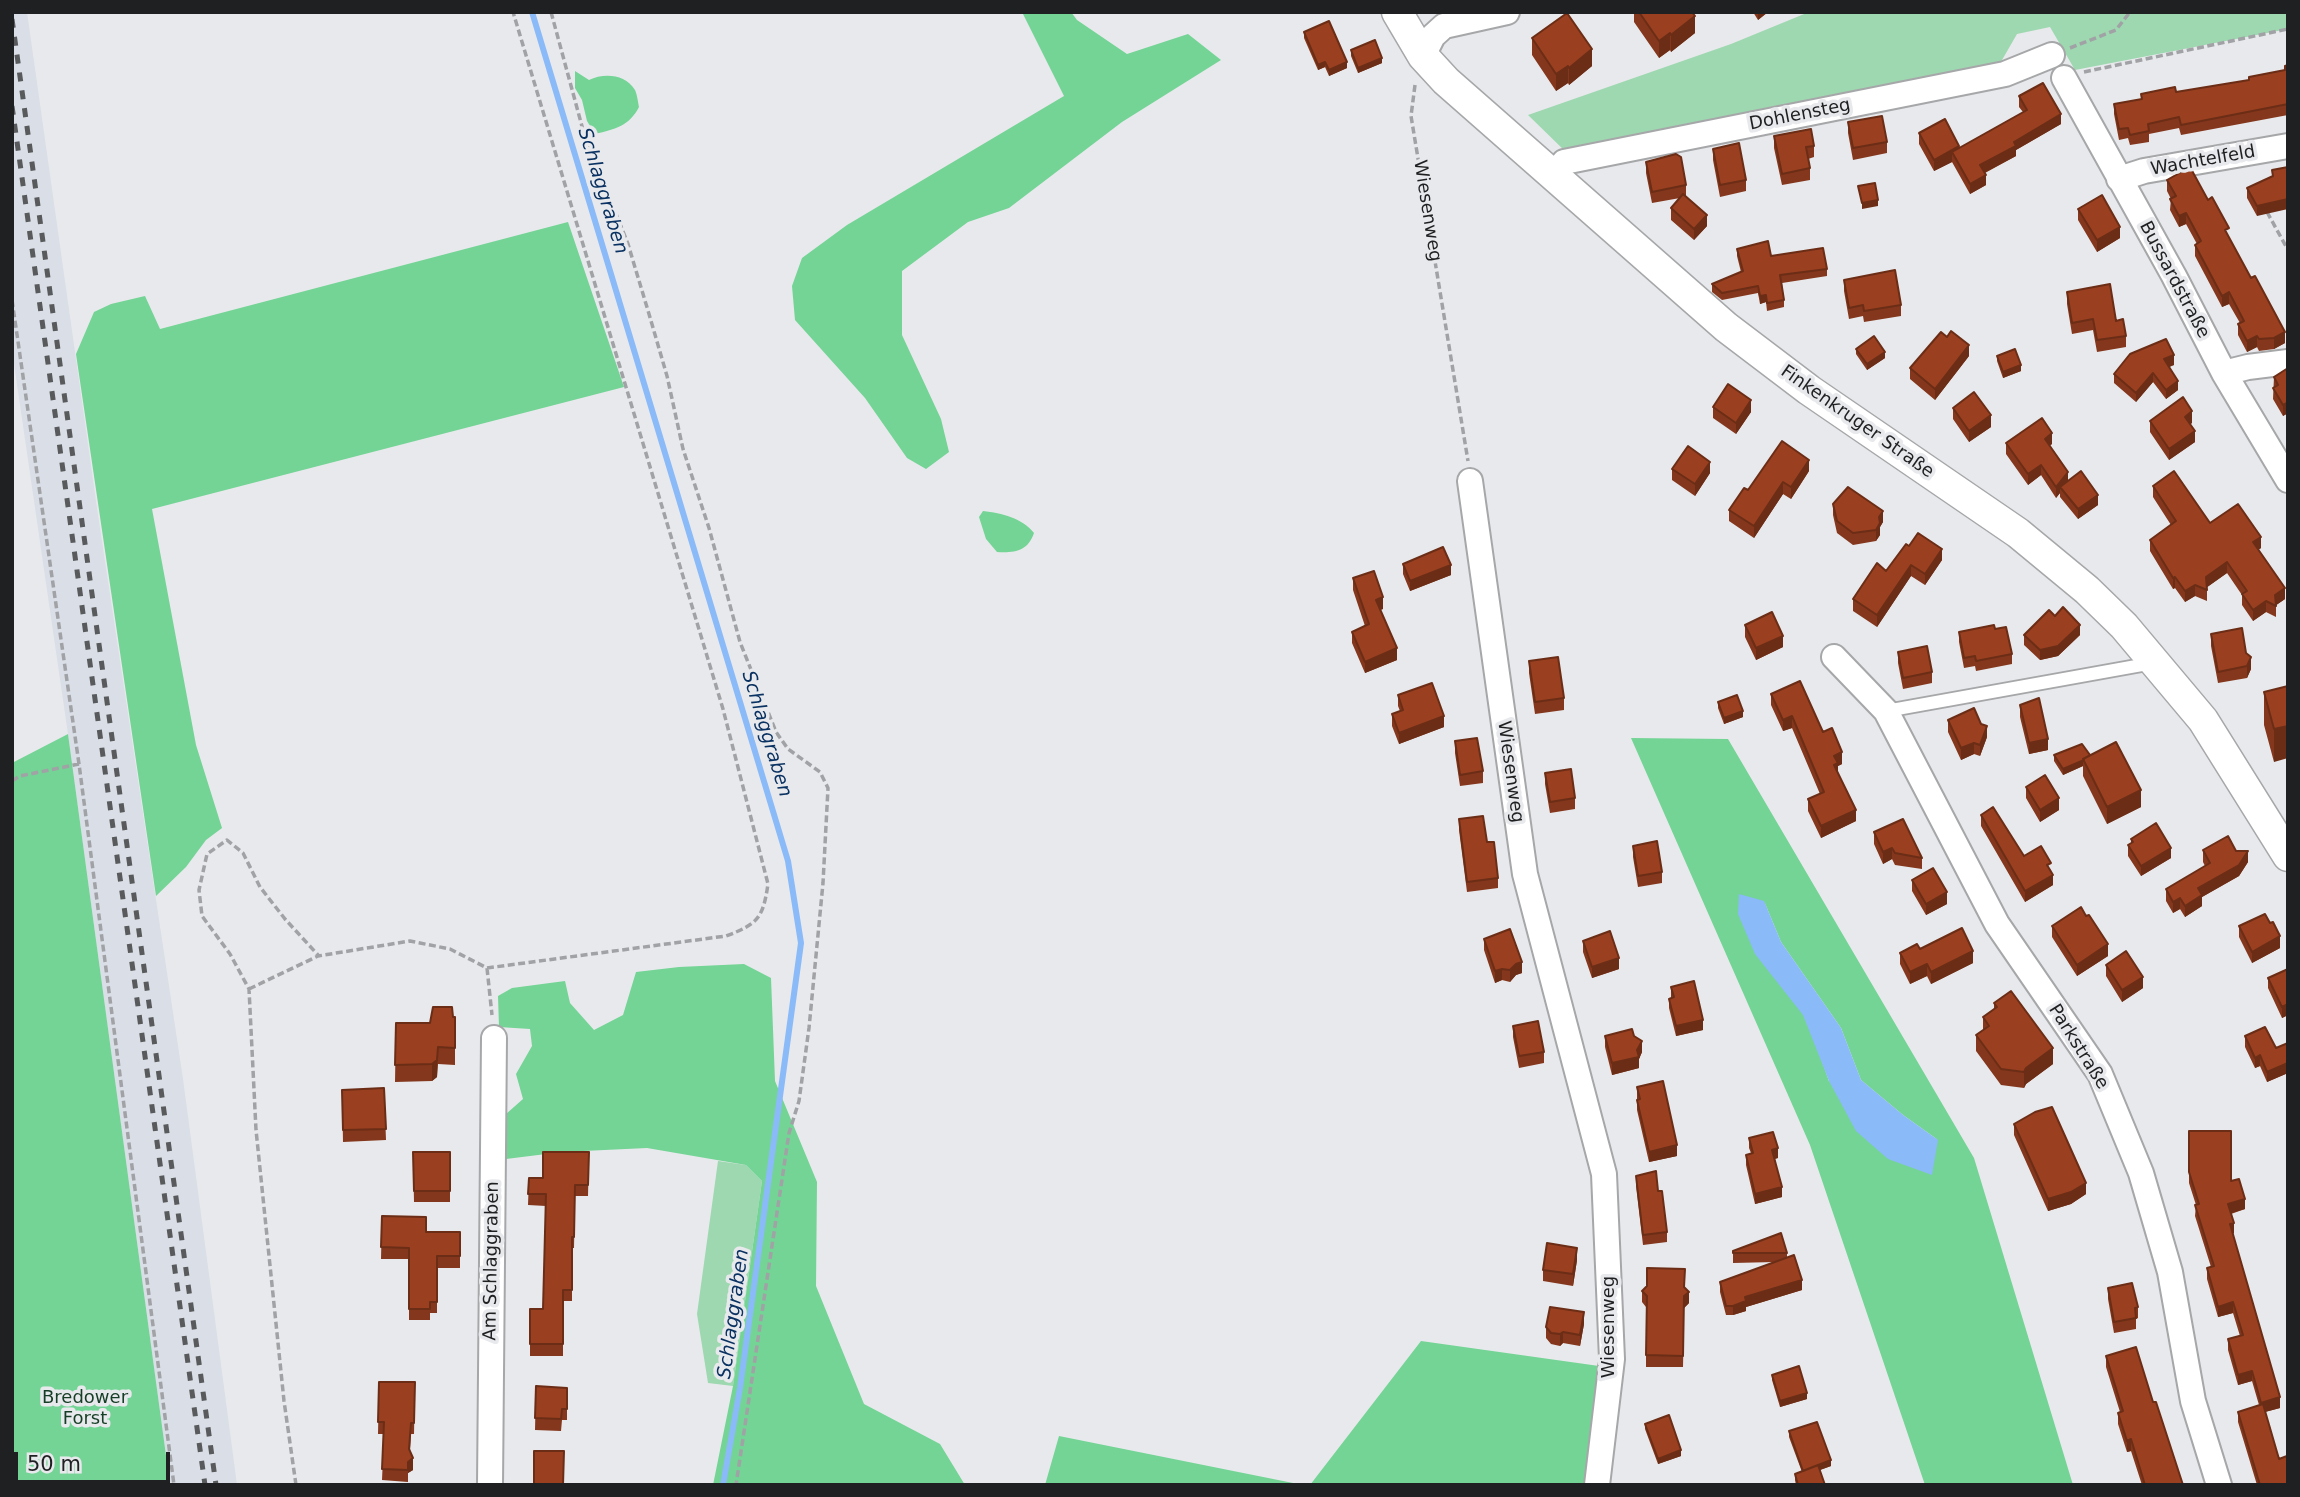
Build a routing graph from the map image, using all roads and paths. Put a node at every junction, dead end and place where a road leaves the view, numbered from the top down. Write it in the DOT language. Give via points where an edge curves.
graph roads {
  1 [pos="513,12"];
  2 [pos="551,12"];
  3 [pos="1397,12"];
  4 [pos="1507,12"];
  5 [pos="2130,12"];
  6 [pos="2288,29"];
  7 [pos="2052,55"];
  8 [pos="1423,56"];
  9 [pos="2064,78"];
  10 [pos="2288,146"];
  11 [pos="1553,177"];
  12 [pos="2119,179"];
  13 [pos="2262,202"];
  14 [pos="2288,250"];
  15 [pos="12,300"];
  16 [pos="2288,362"];
  17 [pos="2224,373"];
  18 [pos="2288,480"];
  19 [pos="1470,481"];
  20 [pos="1834,657"];
  21 [pos="2157,663"];
  22 [pos="1886,711"];
  23 [pos="79,764"];
  24 [pos="12,780"];
  25 [pos="2288,856"];
  26 [pos="318,956"];
  27 [pos="487,968"];
  28 [pos="249,989"];
  29 [pos="494,1038"];
  30 [pos="174,1485"];
  31 [pos="296,1485"];
  32 [pos="490,1485"];
  33 [pos="736,1485"];
  34 [pos="1597,1485"];
  35 [pos="2219,1485"];
  1 -- 27 [label="path" via="723,709 768,884 764,909 751,927 726,936"];
  2 -- 33 [label="path" via="583,130 628,244 649,314 740,642 776,732 788,749 820,772 828,788 809,1028"];
  3 -- 8 [label="street, Finkenkruger Straße"];
  4 -- 8 [label="street" via="1444,26"];
  5 -- 7 [label="path" via="2116,30"];
  6 -- 9 [label="path"];
  7 -- 11 [label="street, Dohlensteg" via="2005,74 1564,162"];
  8 -- 11 [label="street, Finkenkruger Straße"];
  8 -- 19 [label="path, Wiesenweg" via="1411,116"];
  9 -- 12 [label="street, Bussardstraße"];
  10 -- 12 [label="street, Wachtelfeld"];
  11 -- 21 [label="street, Finkenkruger Straße" via="1736,335 2041,551 2087,590"];
  12 -- 17 [label="street, Bussardstraße"];
  13 -- 14 [label="path"];
  15 -- 23 [label="path"];
  16 -- 17 [label="street"];
  17 -- 18 [label="street, Bussardstraße"];
  19 -- 34 [label="street, Wiesenweg" via="1525,874 1604,1174 1612,1359"];
  20 -- 22 [label="street, Parkstraße"];
  21 -- 22 [label="lane"];
  21 -- 25 [label="street, Finkenkruger Straße" via="2203,720"];
  22 -- 35 [label="street, Parkstraße" via="1997,924 2100,1074 2141,1173 2163,1247 2193,1401"];
  23 -- 24 [label="path"];
  23 -- 30 [label="path"];
  26 -- 27 [label="path" via="410,941 450,949"];
  26 -- 28 [label="path"];
  26 -- 28 [label="path" via="260,887 243,853 227,840 207,854 199,890 202,916"];
  27 -- 29 [label="path"];
  28 -- 31 [label="path" via="256,1130"];
  29 -- 32 [label="street, Am Schlaggraben"];
}
